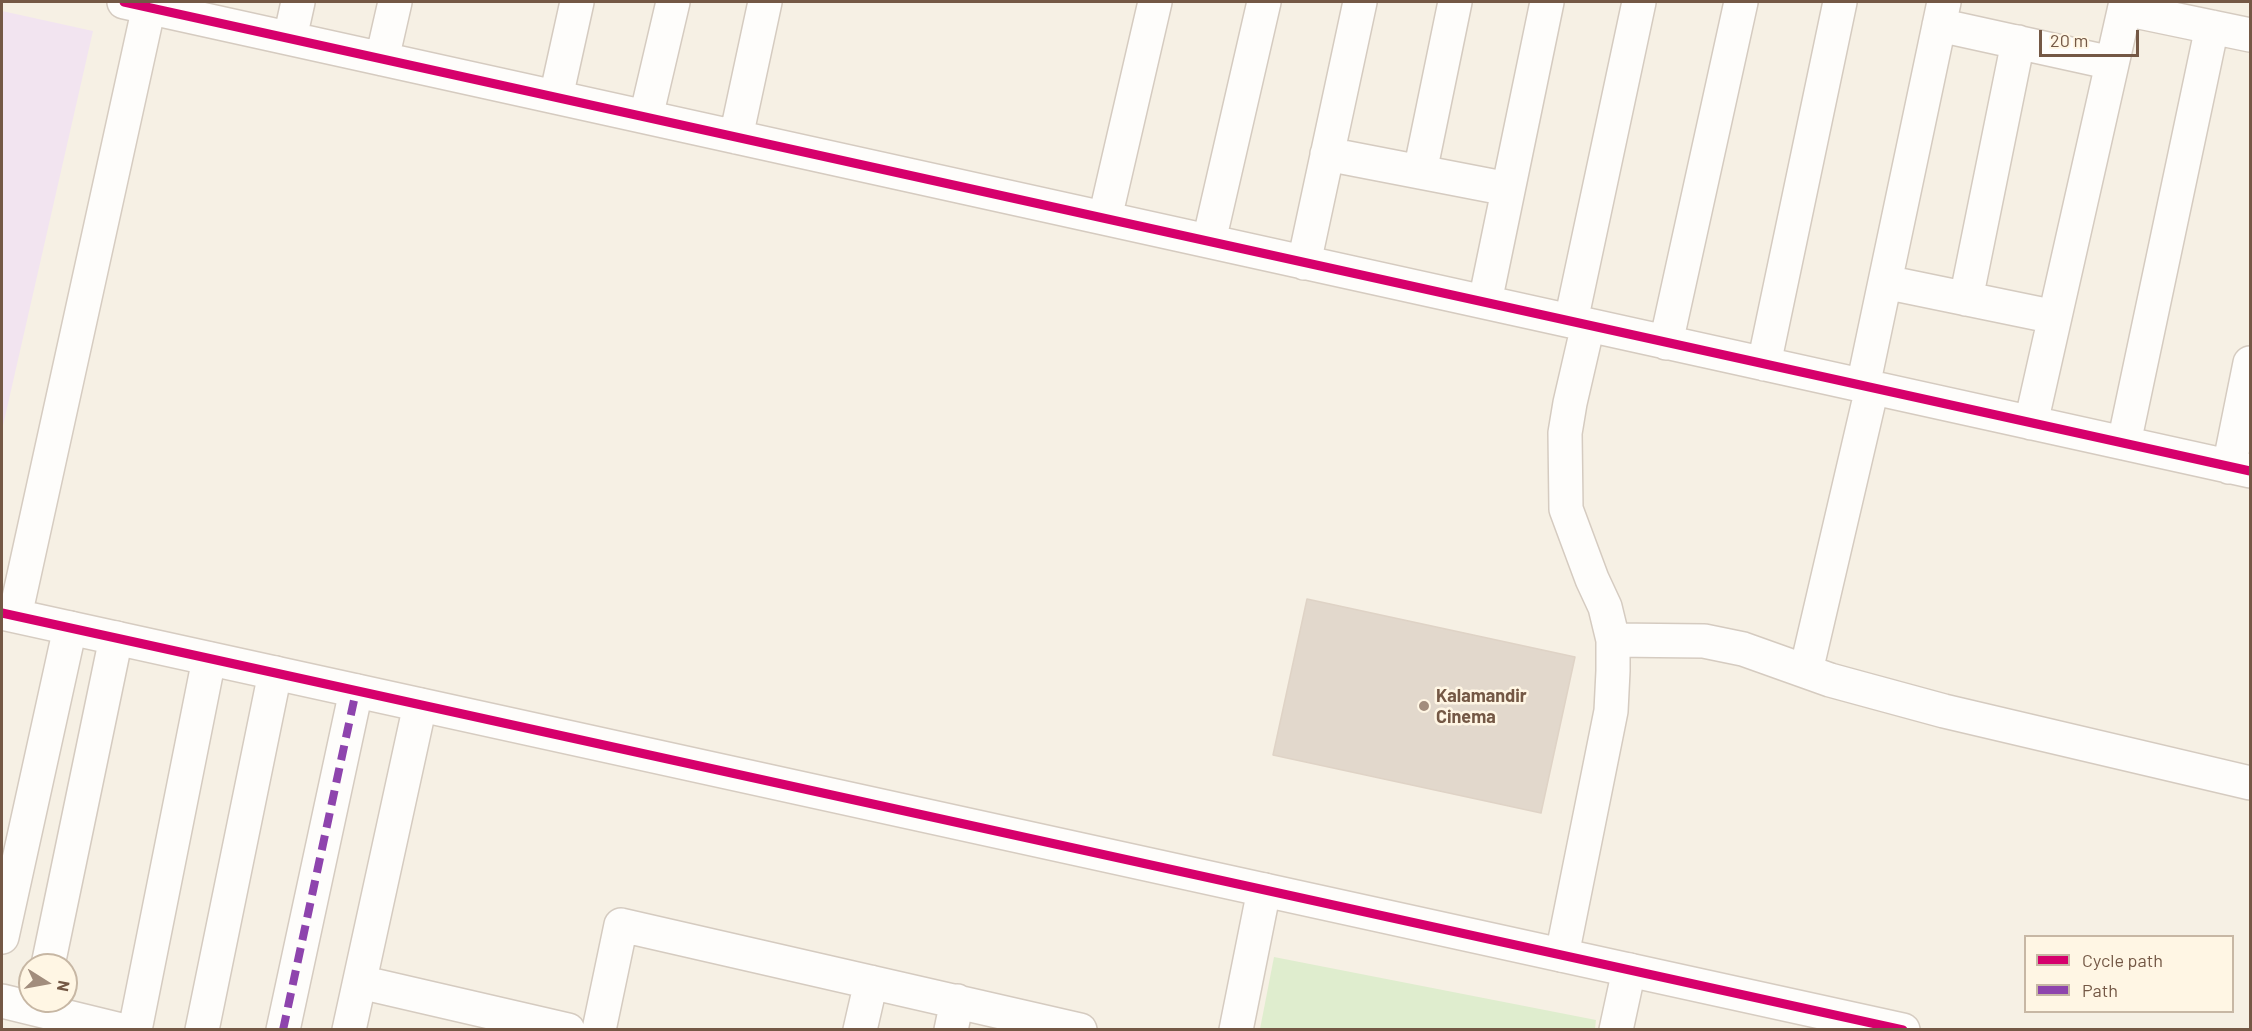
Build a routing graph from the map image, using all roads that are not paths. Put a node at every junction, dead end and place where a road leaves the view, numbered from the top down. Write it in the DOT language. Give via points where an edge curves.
graph roads {
  1 [pos="298,2"];
  2 [pos="395,2"];
  3 [pos="577,2"];
  4 [pos="673,2"];
  5 [pos="765,2"];
  6 [pos="1155,2"];
  7 [pos="1264,2"];
  8 [pos="1360,2"];
  9 [pos="1455,2"];
  10 [pos="1547,2"];
  11 [pos="1639,2"];
  12 [pos="1741,2"];
  13 [pos="1840,2"];
  14 [pos="141,3"];
  15 [pos="2126,5"];
  16 [pos="1942,13"];
  17 [pos="2212,27"];
  18 [pos="2250,35"];
  19 [pos="290,38"];
  20 [pos="2018,42"];
  21 [pos="382,59"];
  22 [pos="2112,63"];
  23 [pos="556,97"];
  24 [pos="646,117"];
  25 [pos="736,137"];
  26 [pos="1327,154"];
  27 [pos="1420,172"];
  28 [pos="1508,189"];
  29 [pos="1105,218"];
  30 [pos="1209,241"];
  31 [pos="1304,263"];
  32 [pos="1885,282"];
  33 [pos="1966,299"];
  34 [pos="1485,302"];
  35 [pos="2055,317"];
  36 [pos="1580,323"];
  37 [pos="1666,343"];
  38 [pos="2250,363"];
  39 [pos="1764,364"];
  40 [pos="1868,387"];
  41 [pos="2031,423"];
  42 [pos="2124,443"];
  43 [pos="2240,469"];
  44 [pos="8,615"];
  45 [pos="70,628"];
  46 [pos="116,638"];
  47 [pos="1613,640"];
  48 [pos="209,659"];
  49 [pos="1806,671"];
  50 [pos="275,673"];
  51 [pos="356,691"];
  52 [pos="420,705"];
  53 [pos="2250,783"];
  54 [pos="1264,890"];
  55 [pos="2,937"];
  56 [pos="50,953"];
  57 [pos="1562,955"];
  58 [pos="1629,970"];
  59 [pos="360,982"];
  60 [pos="871,982"];
  61 [pos="2,1001"];
  62 [pos="18,1005"];
  63 [pos="45,1013"];
  64 [pos="954,1015"];
  65 [pos="478,1020"];
  66 [pos="1045,1026"];
  67 [pos="121,1029"];
  68 [pos="135,1029"];
  69 [pos="202,1029"];
  70 [pos="283,1029"];
  71 [pos="350,1029"];
  72 [pos="568,1029"];
  73 [pos="599,1029"];
  74 [pos="860,1029"];
  75 [pos="1080,1029"];
  76 [pos="1236,1029"];
  77 [pos="1616,1029"];
  78 [pos="1902,1029"];
  1 -- 19 [label="street"];
  2 -- 21 [label="street"];
  3 -- 23 [label="street"];
  4 -- 24 [label="street"];
  5 -- 25 [label="street"];
  6 -- 29 [label="street"];
  7 -- 30 [label="street"];
  8 -- 26 [label="street"];
  9 -- 27 [label="street"];
  10 -- 28 [label="street"];
  11 -- 36 [label="street"];
  12 -- 37 [label="street"];
  13 -- 39 [label="street"];
  14 -- 19 [label="street"];
  14 -- 44 [label="street"];
  15 -- 17 [label="street"];
  15 -- 22 [label="street"];
  16 -- 20 [label="street"];
  16 -- 32 [label="street"];
  17 -- 18 [label="street"];
  17 -- 42 [label="street"];
  19 -- 21 [label="street"];
  20 -- 22 [label="street"];
  20 -- 33 [label="street"];
  21 -- 23 [label="street"];
  22 -- 35 [label="street"];
  23 -- 24 [label="street"];
  24 -- 25 [label="street"];
  25 -- 29 [label="street"];
  26 -- 27 [label="street"];
  26 -- 31 [label="street"];
  27 -- 28 [label="street"];
  28 -- 34 [label="street"];
  29 -- 30 [label="street"];
  30 -- 31 [label="street"];
  31 -- 34 [label="street"];
  32 -- 33 [label="street"];
  32 -- 40 [label="street"];
  33 -- 35 [label="street"];
  34 -- 36 [label="street"];
  35 -- 41 [label="street"];
  36 -- 37 [label="street"];
  36 -- 47 [label="street" via="1565,433 1566,509 1605,607"];
  37 -- 39 [label="street"];
  38 -- 43 [label="street"];
  39 -- 40 [label="street"];
  40 -- 41 [label="street"];
  40 -- 49 [label="street"];
  41 -- 42 [label="street"];
  42 -- 43 [label="street"];
  44 -- 45 [label="street"];
  45 -- 46 [label="street"];
  45 -- 55 [label="street"];
  46 -- 48 [label="street"];
  46 -- 56 [label="street"];
  47 -- 49 [label="street" via="1704,641 1743,649"];
  47 -- 57 [label="street" via="1611,711"];
  48 -- 50 [label="street"];
  48 -- 68 [label="street"];
  49 -- 53 [label="street" via="1944,711"];
  50 -- 51 [label="street"];
  50 -- 69 [label="street"];
  51 -- 52 [label="street"];
  51 -- 70 [label="street"];
  52 -- 54 [label="street"];
  52 -- 59 [label="street"];
  54 -- 57 [label="street"];
  54 -- 76 [label="street"];
  57 -- 58 [label="street"];
  58 -- 77 [label="street"];
  58 -- 78 [label="street"];
  59 -- 65 [label="street"];
  59 -- 71 [label="street"];
  60 -- 64 [label="street"];
  60 -- 73 [label="street" via="621,925"];
  60 -- 74 [label="street"];
  61 -- 62 [label="street"];
  63 -- 67 [label="street"];
  64 -- 66 [label="street"];
  65 -- 72 [label="street"];
  66 -- 75 [label="street"];
}
